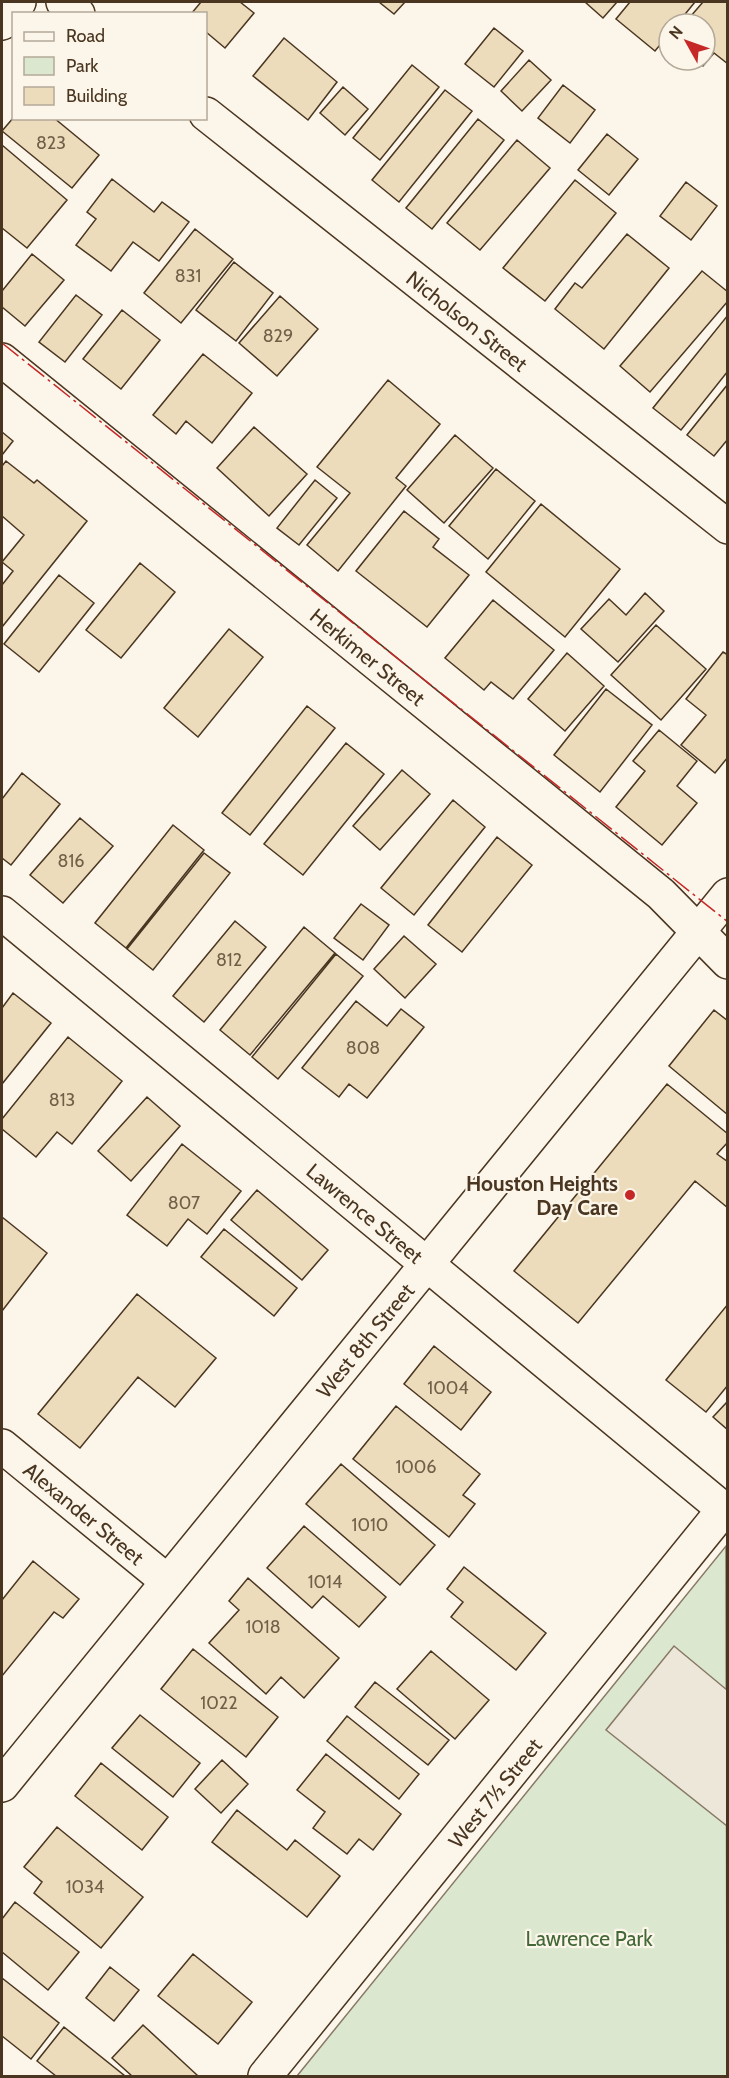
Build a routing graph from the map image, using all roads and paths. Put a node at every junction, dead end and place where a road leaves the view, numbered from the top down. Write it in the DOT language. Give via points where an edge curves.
graph roads {
  1 [pos="19,2"];
  2 [pos="63,2"];
  3 [pos="76,12"];
  4 [pos="2,23"];
  5 [pos="207,115"];
  6 [pos="2,360"];
  7 [pos="728,527"];
  8 [pos="728,895"];
  9 [pos="2,913"];
  10 [pos="698,931"];
  11 [pos="728,962"];
  12 [pos="428,1264"];
  13 [pos="2,1446"];
  14 [pos="726,1511"];
  15 [pos="167,1581"];
  16 [pos="2,1785"];
  17 [pos="266,2076"];
  1 -- 4 [label="street"];
  2 -- 3 [label="street"];
  5 -- 7 [label="street, Nicholson Street"];
  6 -- 10 [label="street, Herkimer Street" via="662,894"];
  8 -- 10 [label="street, West 8th Street"];
  9 -- 12 [label="street, Lawrence Street"];
  10 -- 11 [label="street, Herkimer Street"];
  10 -- 12 [label="street, West 8th Street"];
  12 -- 14 [label="street, Lawrence Street"];
  12 -- 15 [label="street, West 8th Street"];
  13 -- 15 [label="street, Alexander Street"];
  14 -- 17 [label="street, West 7½ Street"];
  15 -- 16 [label="street, West 8th Street"];
}
